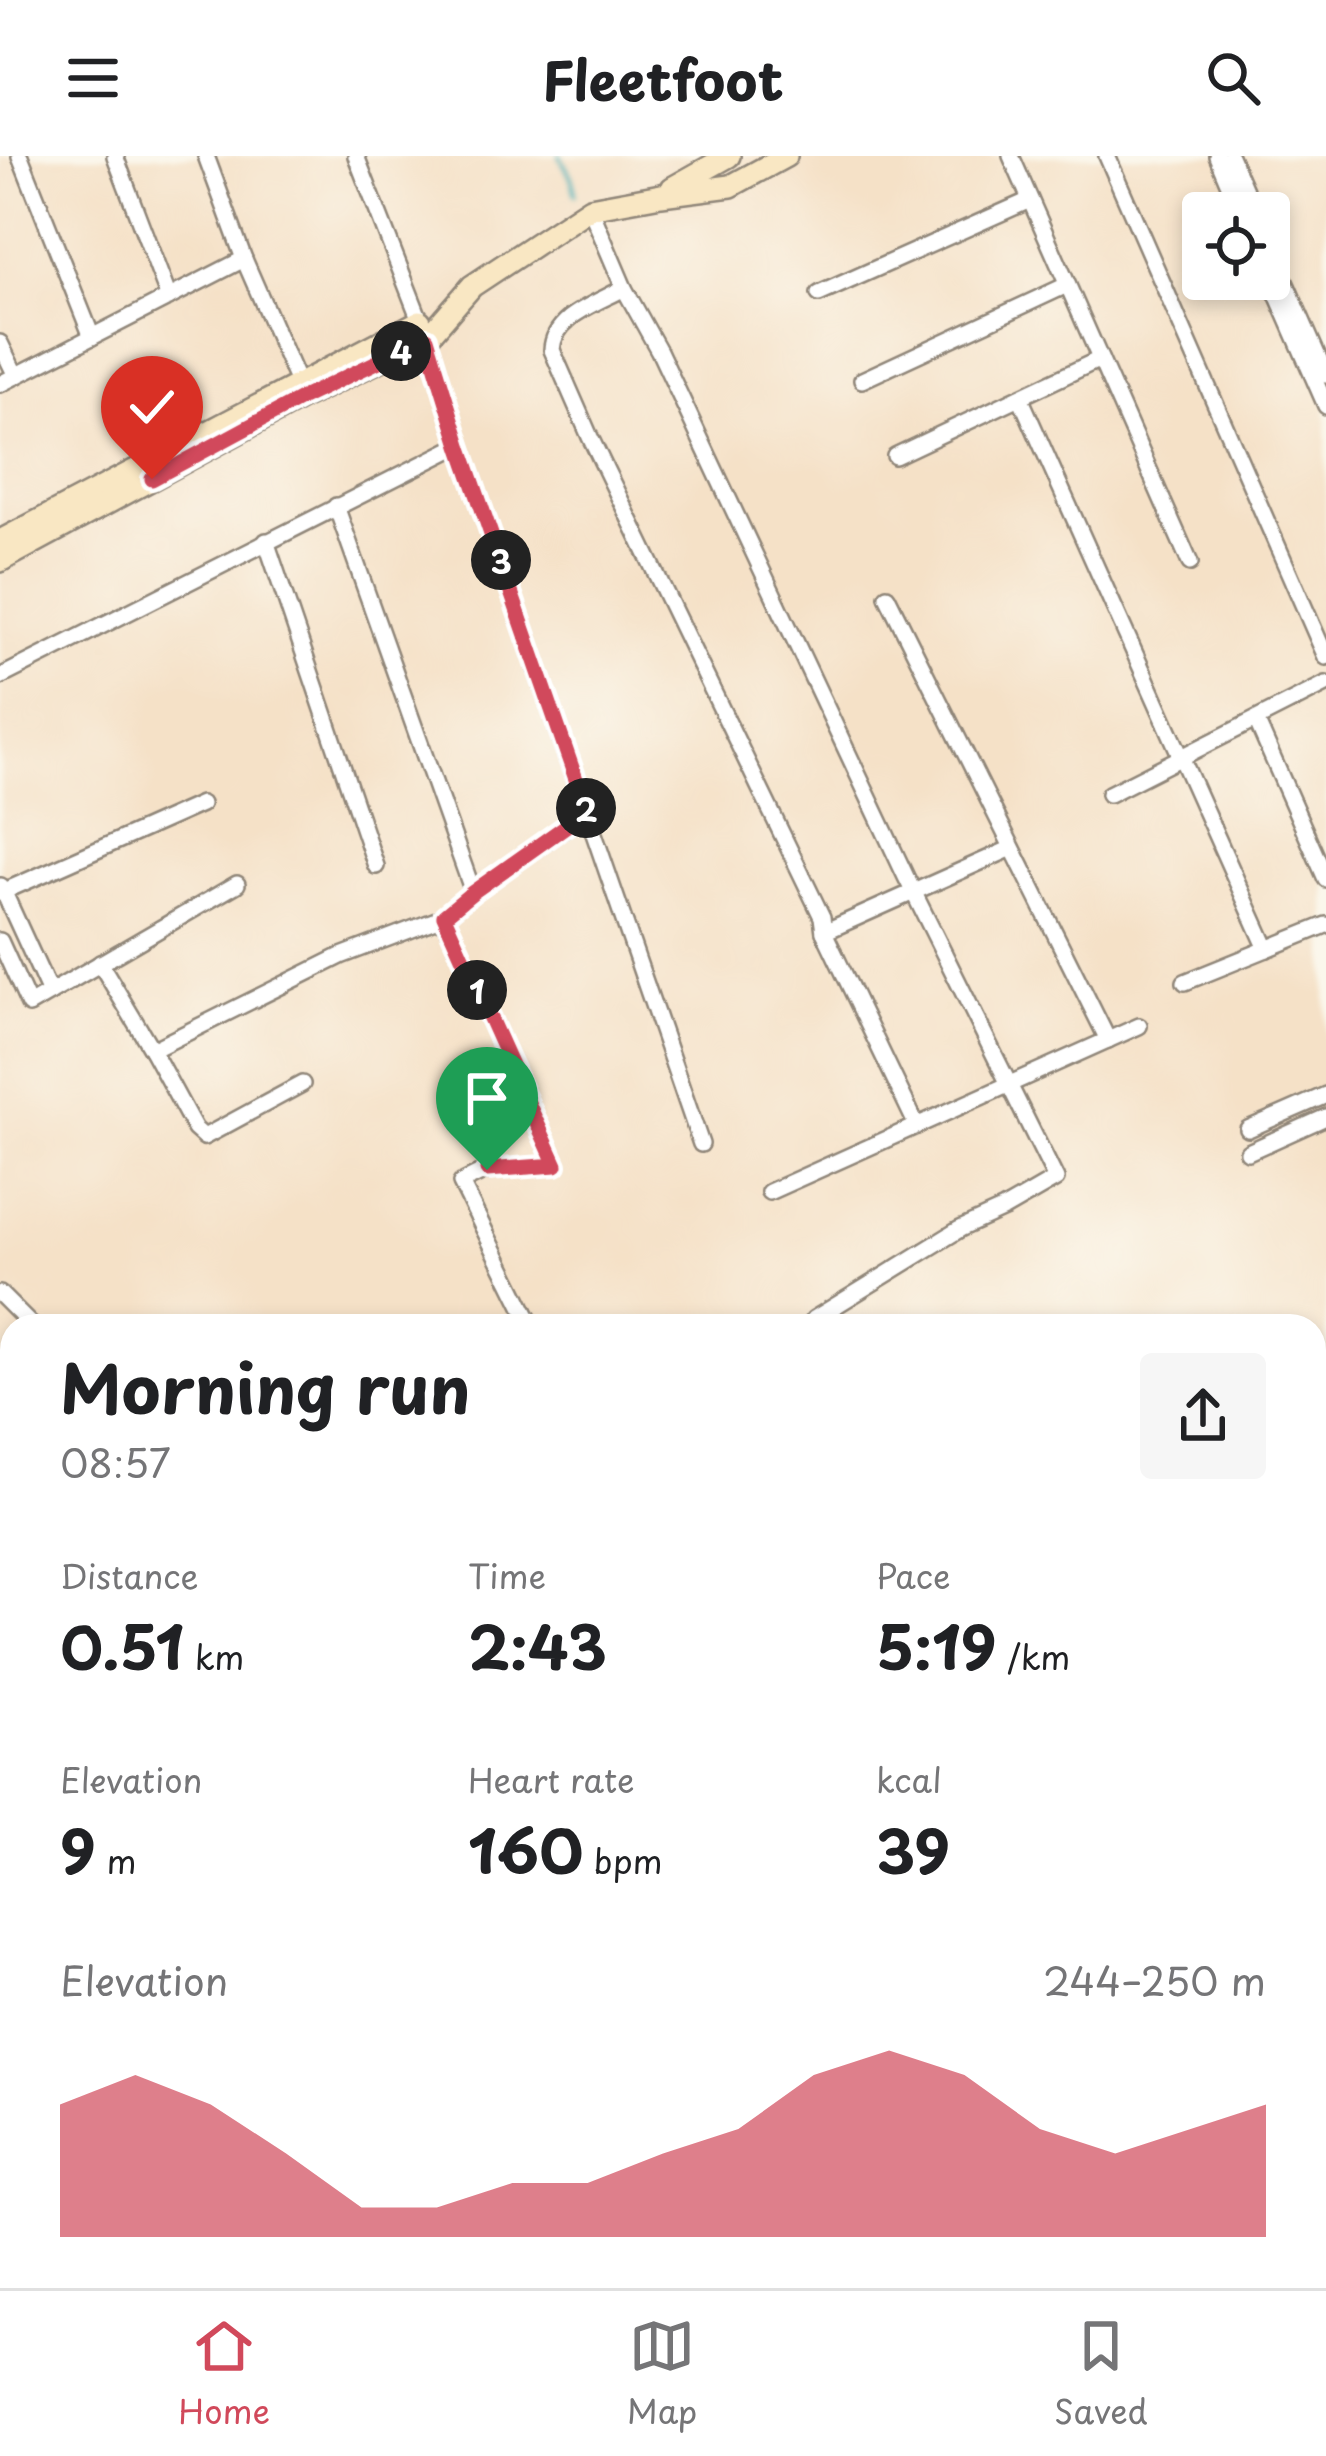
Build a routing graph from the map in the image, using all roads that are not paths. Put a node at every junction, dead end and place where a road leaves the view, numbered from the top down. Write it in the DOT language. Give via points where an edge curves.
graph roads {
  1 [pos="20,156"];
  2 [pos="115,156"];
  3 [pos="206,156"];
  4 [pos="356,156"];
  5 [pos="729,156"];
  6 [pos="787,156"];
  7 [pos="1011,156"];
  8 [pos="1107,156"];
  9 [pos="1216,156"];
  10 [pos="1230,156"];
  11 [pos="1232,192"];
  12 [pos="1246,192"];
  13 [pos="661,195"];
  14 [pos="1030,200"];
  15 [pos="590,208"];
  16 [pos="244,259"];
  17 [pos="1067,285"];
  18 [pos="624,288"];
  19 [pos="1290,292"];
  20 [pos="819,294"];
  21 [pos="169,298"];
  22 [pos="1280,300"];
  23 [pos="423,330"];
  24 [pos="92,337"];
  25 [pos="0,343"];
  26 [pos="1100,359"];
  27 [pos="1326,375"];
  28 [pos="8,380"];
  29 [pos="862,380"];
  30 [pos="301,390"];
  31 [pos="1020,397"];
  32 [pos="1326,406"];
  33 [pos="460,445"];
  34 [pos="895,456"];
  35 [pos="336,506"];
  36 [pos="0,541"];
  37 [pos="266,541"];
  38 [pos="0,561"];
  39 [pos="1190,563"];
  40 [pos="887,596"];
  41 [pos="1326,658"];
  42 [pos="0,677"];
  43 [pos="1326,684"];
  44 [pos="1256,720"];
  45 [pos="1183,757"];
  46 [pos="1108,794"];
  47 [pos="201,804"];
  48 [pos="587,811"];
  49 [pos="1012,848"];
  50 [pos="376,866"];
  51 [pos="1326,879"];
  52 [pos="237,884"];
  53 [pos="1,889"];
  54 [pos="473,892"];
  55 [pos="913,892"];
  56 [pos="444,916"];
  57 [pos="1326,925"];
  58 [pos="824,932"];
  59 [pos="0,941"];
  60 [pos="1267,949"];
  61 [pos="100,963"];
  62 [pos="8,980"];
  63 [pos="1185,982"];
  64 [pos="50,993"];
  65 [pos="1139,1026"];
  66 [pos="1108,1040"];
  67 [pos="152,1050"];
  68 [pos="302,1084"];
  69 [pos="1009,1084"];
  70 [pos="1326,1095"];
  71 [pos="1326,1117"];
  72 [pos="917,1126"];
  73 [pos="1248,1129"];
  74 [pos="701,1144"];
  75 [pos="1248,1152"];
  76 [pos="769,1192"];
  77 [pos="526,1314"];
  78 [pos="822,1314"];
  1 -- 24 [label="street"];
  2 -- 21 [label="street"];
  3 -- 16 [label="street"];
  4 -- 23 [label="street"];
  5 -- 13 [label="street"];
  6 -- 13 [label="street" via="731,186"];
  7 -- 14 [label="street"];
  8 -- 41 [label="street"];
  9 -- 11 [label="street"];
  10 -- 12 [label="street"];
  13 -- 15 [label="street"];
  14 -- 17 [label="street"];
  14 -- 20 [label="street"];
  15 -- 18 [label="street"];
  15 -- 23 [label="street" via="472,286"];
  16 -- 21 [label="street"];
  16 -- 30 [label="street"];
  17 -- 26 [label="street"];
  17 -- 29 [label="street"];
  18 -- 55 [label="street"];
  18 -- 58 [label="street" via="562,323 552,350"];
  19 -- 27 [label="street"];
  21 -- 24 [label="street"];
  22 -- 32 [label="street"];
  23 -- 30 [label="street"];
  23 -- 33 [label="street"];
  24 -- 28 [label="street"];
  25 -- 28 [label="street"];
  26 -- 31 [label="street"];
  26 -- 39 [label="street"];
  30 -- 36 [label="street"];
  30 -- 38 [label="street"];
  31 -- 34 [label="street"];
  31 -- 45 [label="street"];
  33 -- 35 [label="street"];
  33 -- 48 [label="street"];
  35 -- 37 [label="street"];
  35 -- 54 [label="street"];
  37 -- 42 [label="street"];
  37 -- 50 [label="street"];
  40 -- 49 [label="street"];
  43 -- 44 [label="street"];
  44 -- 45 [label="street"];
  44 -- 51 [label="street"];
  45 -- 46 [label="street"];
  45 -- 60 [label="street"];
  47 -- 53 [label="street"];
  48 -- 54 [label="street"];
  48 -- 74 [label="street"];
  49 -- 55 [label="street"];
  49 -- 66 [label="street"];
  52 -- 61 [label="street"];
  53 -- 64 [label="street"];
  54 -- 56 [label="street"];
  55 -- 58 [label="street"];
  55 -- 69 [label="street"];
  56 -- 67 [label="street" via="341,956"];
  56 -- 77 [label="street" via="556,1165 487,1170 461,1183"];
  57 -- 60 [label="street"];
  58 -- 72 [label="street"];
  59 -- 62 [label="street"];
  60 -- 63 [label="street"];
  61 -- 64 [label="street"];
  61 -- 67 [label="street"];
  62 -- 64 [label="street" via="29,1005"];
  65 -- 66 [label="street"];
  66 -- 69 [label="street"];
  67 -- 68 [label="street" via="204,1136"];
  69 -- 72 [label="street"];
  69 -- 78 [label="street" via="1056,1179"];
  70 -- 73 [label="street"];
  71 -- 75 [label="street"];
  72 -- 76 [label="street"];
}
